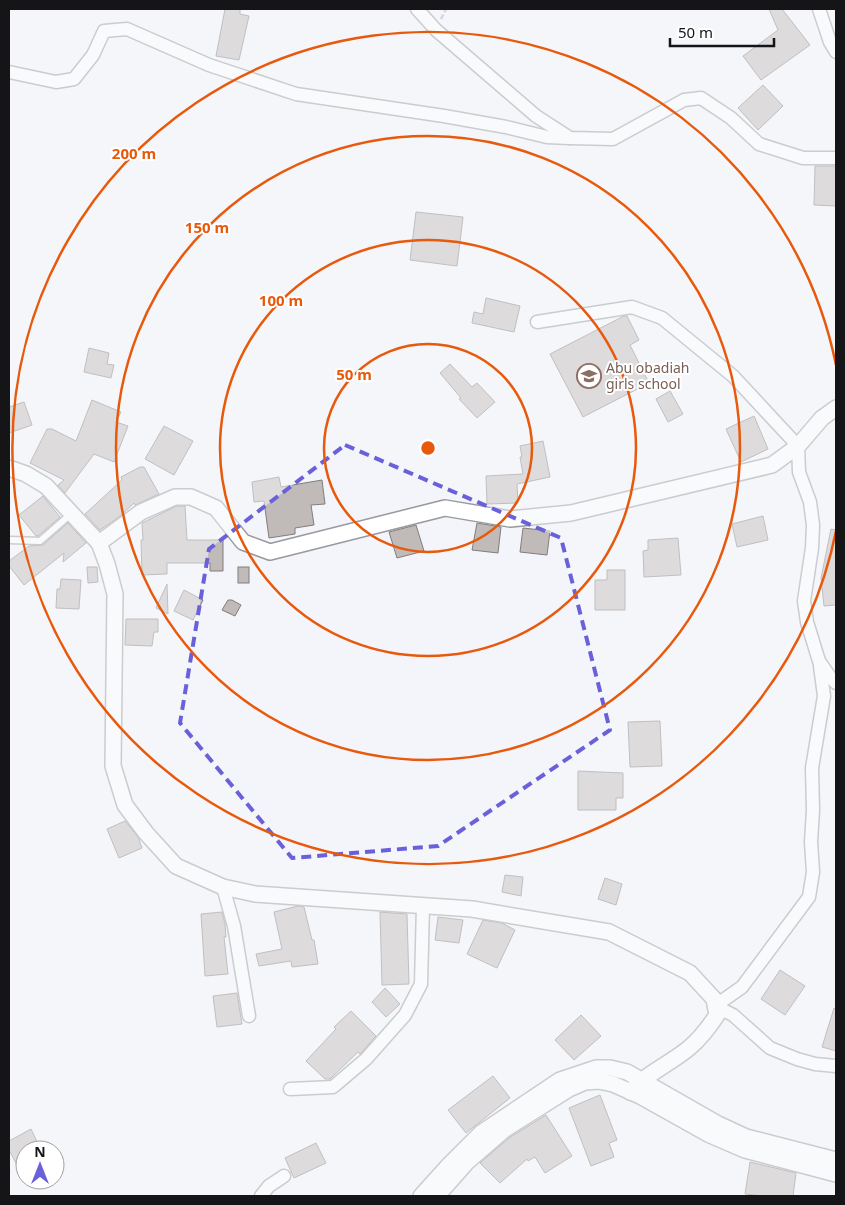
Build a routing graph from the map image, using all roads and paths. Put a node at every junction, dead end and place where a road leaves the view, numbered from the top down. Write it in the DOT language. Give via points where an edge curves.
graph roads {
  1 [pos="417,9"];
  2 [pos="819,9"];
  3 [pos="836,52"];
  4 [pos="9,72"];
  5 [pos="570,138"];
  6 [pos="836,158"];
  7 [pos="537,322"];
  8 [pos="836,408"];
  9 [pos="798,446"];
  10 [pos="9,468"];
  11 [pos="71,514"];
  12 [pos="9,540"];
  13 [pos="99,543"];
  14 [pos="819,661"];
  15 [pos="836,682"];
  16 [pos="223,887"];
  17 [pos="422,906"];
  18 [pos="715,1006"];
  19 [pos="249,1016"];
  20 [pos="836,1066"];
  21 [pos="641,1080"];
  22 [pos="290,1089"];
  23 [pos="630,1092"];
  24 [pos="836,1160"];
  25 [pos="836,1174"];
  26 [pos="284,1176"];
  27 [pos="261,1196"];
  28 [pos="421,1196"];
  29 [pos="437,1196"];
  1 -- 5 [label="street" via="436,30 536,116"];
  2 -- 3 [label="street"];
  4 -- 5 [label="street" via="56,82 74,79 93,55 104,31 128,29 209,65 296,94 444,116 547,137"];
  5 -- 6 [label="street" via="613,140 684,100 701,98 731,118 759,144 803,158"];
  7 -- 9 [label="street" via="632,307 662,318 733,376"];
  8 -- 9 [label="street" via="822,418"];
  9 -- 13 [label="street" via="772,465 570,513 510,518 445,508 270,552 243,542 216,508 191,497 175,497 142,512"];
  9 -- 14 [label="street" via="800,472 810,502 812,524 804,601"];
  10 -- 11 [label="street" via="46,486"];
  11 -- 12 [label="lane" via="40,541"];
  11 -- 13 [label="street"];
  13 -- 16 [label="street" via="115,594 113,766 125,805 176,866"];
  14 -- 15 [label="street"];
  14 -- 18 [label="street" via="824,696 812,768 814,872 809,897 742,988"];
  16 -- 17 [label="street" via="255,894"];
  16 -- 19 [label="street" via="234,926"];
  17 -- 18 [label="street" via="472,909 609,932 690,973 714,999"];
  17 -- 22 [label="street" via="421,984 405,1015 366,1059 333,1087"];
  18 -- 20 [label="street" via="733,1015 770,1048 797,1060"];
  18 -- 21 [label="street" via="717,1015 690,1048"];
  21 -- 23 [label="street"];
  21 -- 24 [label="street" via="746,1137"];
  21 -- 28 [label="street" via="610,1068 596,1068 560,1080 481,1133"];
  23 -- 25 [label="street" via="745,1150"];
  23 -- 29 [label="street" via="599,1081 585,1082 569,1089 504,1130 467,1162"];
  26 -- 27 [label="street"];
}
